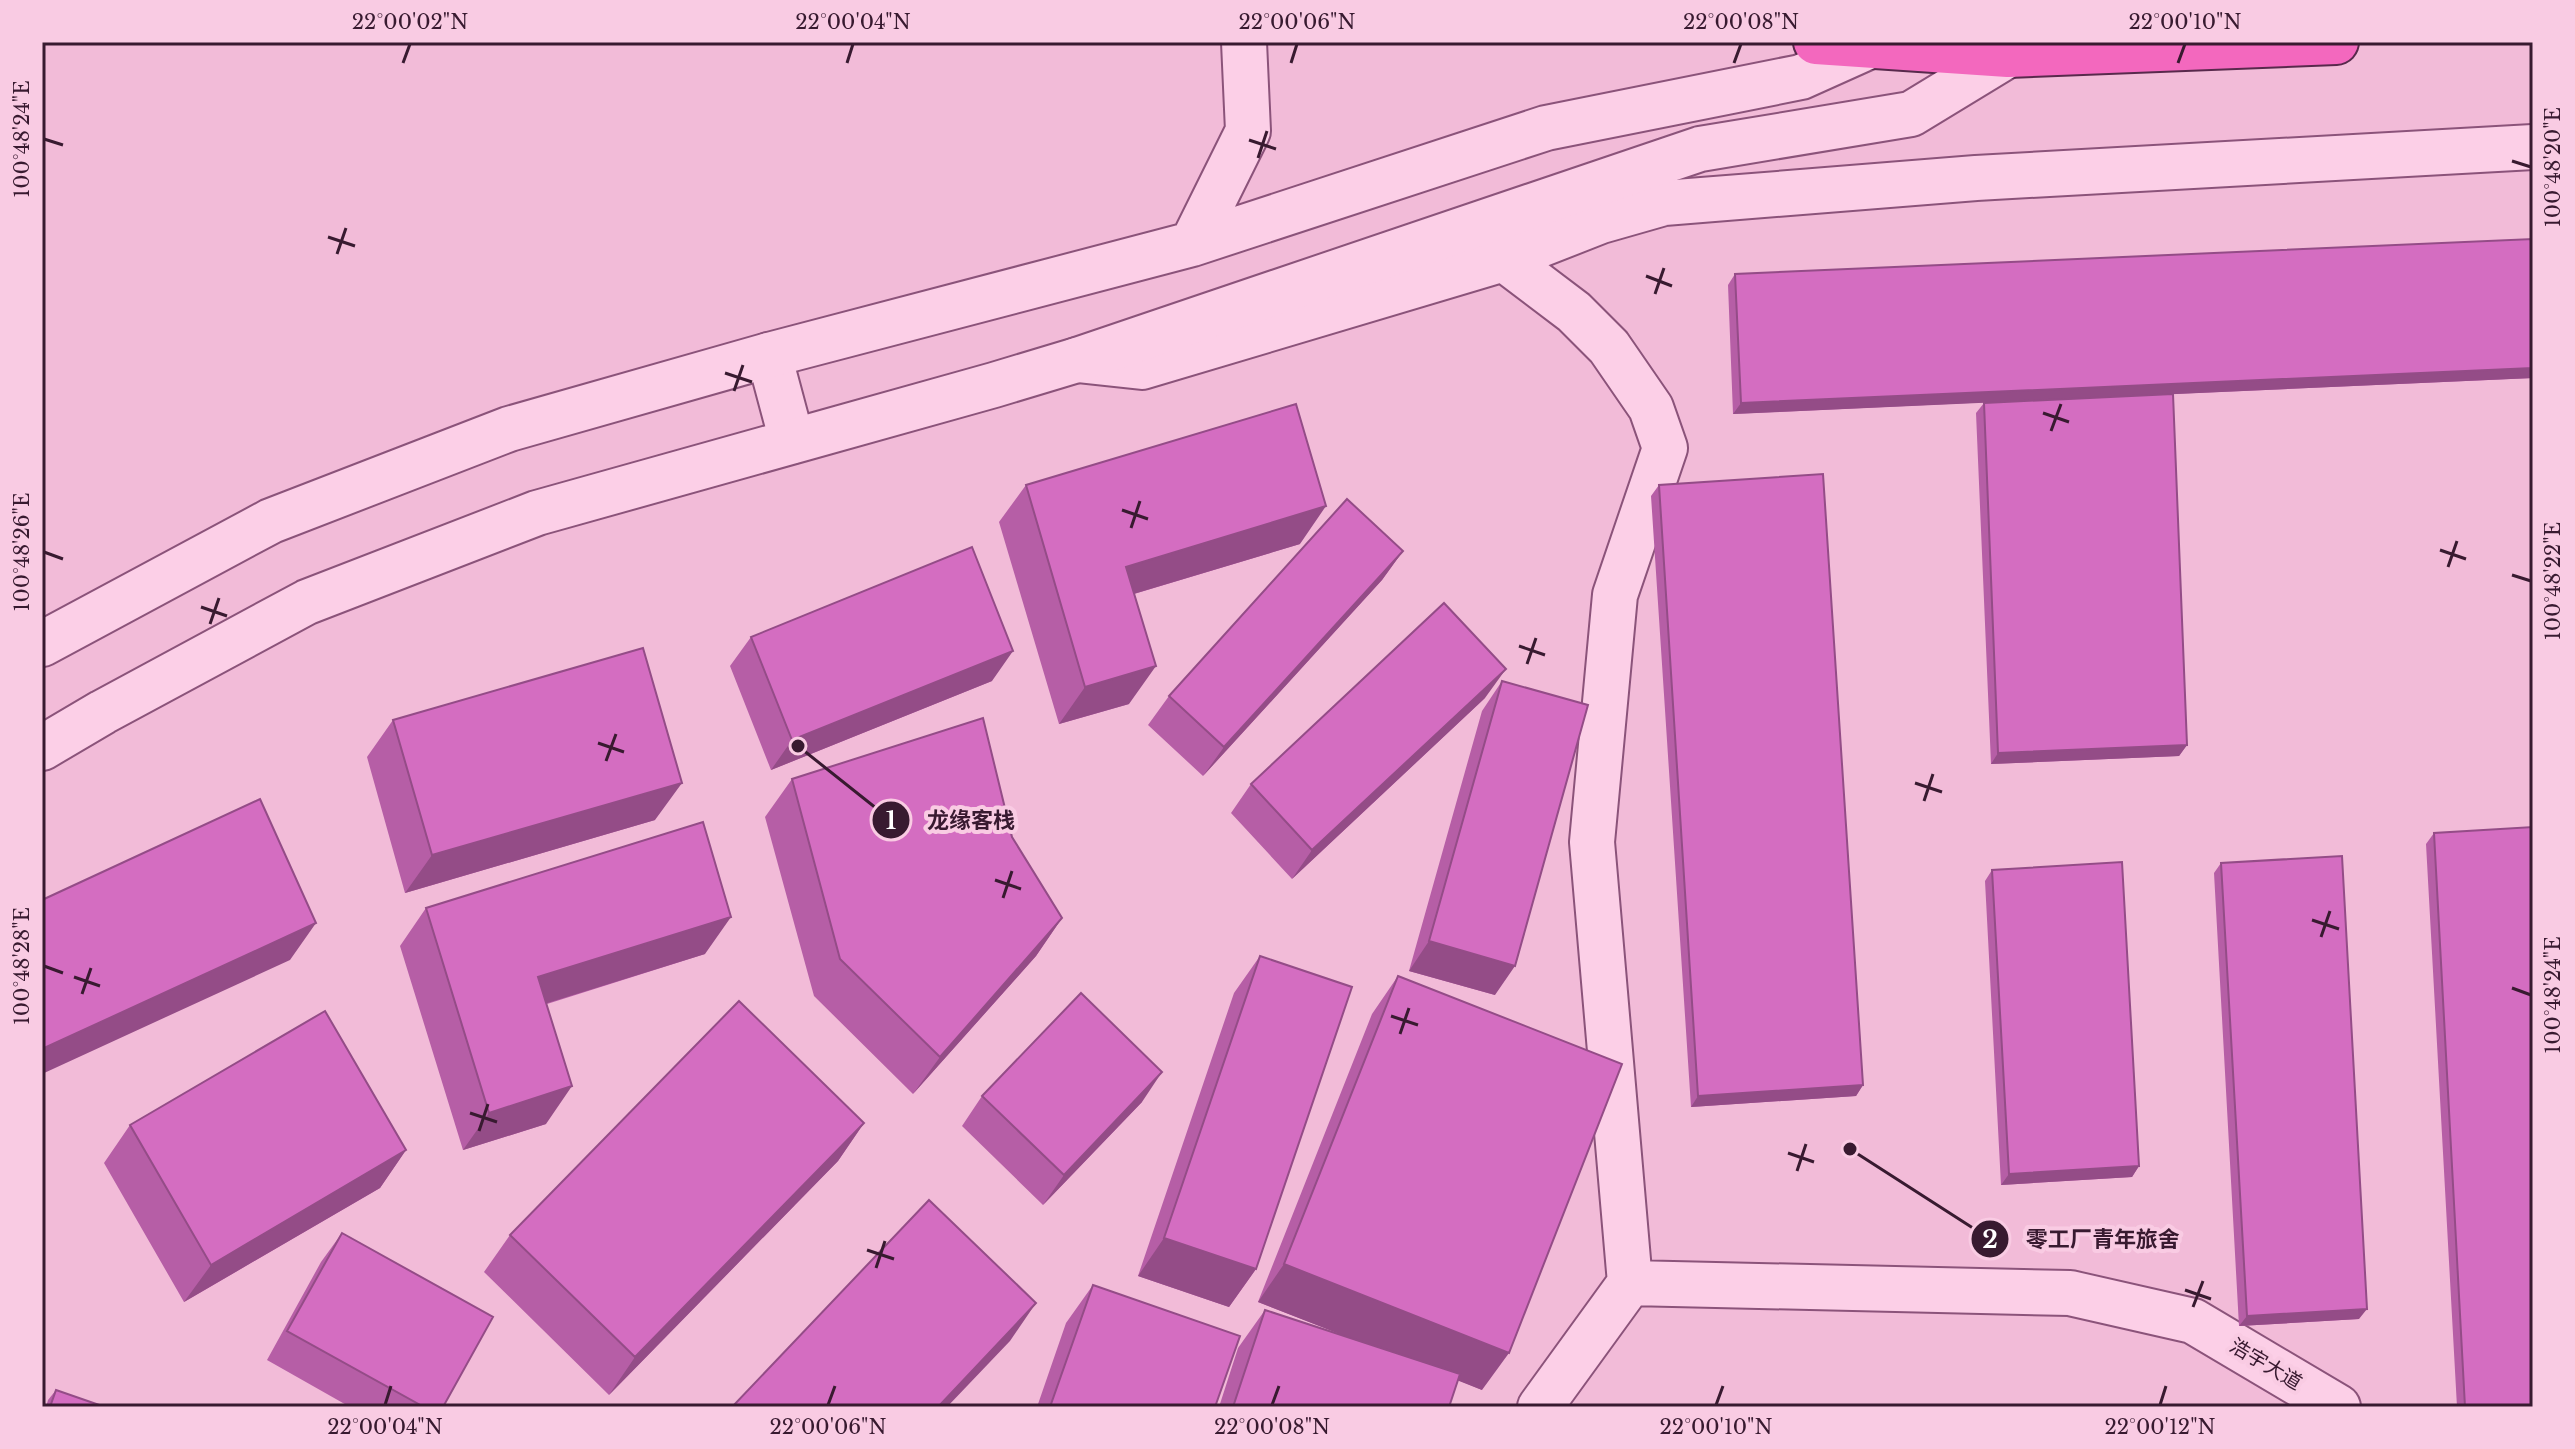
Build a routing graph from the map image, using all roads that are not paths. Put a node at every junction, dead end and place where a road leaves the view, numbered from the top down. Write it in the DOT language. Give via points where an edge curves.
graph roads {
  1 [pos="1244,42"];
  2 [pos="1816,42"];
  3 [pos="2336,42"];
  4 [pos="1870,46"];
  5 [pos="2008,49"];
  6 [pos="2533,147"];
  7 [pos="1192,244"];
  8 [pos="1504,259"];
  9 [pos="769,355"];
  10 [pos="1077,360"];
  11 [pos="792,441"];
  12 [pos="42,644"];
  13 [pos="42,748"];
  14 [pos="1630,1283"];
  15 [pos="1540,1407"];
  16 [pos="2338,1407"];
  1 -- 7 [label="street" via="1248,131"];
  2 -- 4 [label="highway"];
  3 -- 5 [label="highway"];
  4 -- 5 [label="highway"];
  4 -- 7 [label="street" via="1801,77 1546,128"];
  5 -- 10 [label="street" via="1911,114 1700,149"];
  6 -- 8 [label="street" via="1976,178 1664,203"];
  7 -- 9 [label="street"];
  8 -- 10 [label="street" via="1142,367"];
  8 -- 14 [label="street" via="1574,312 1609,347 1651,408 1665,448 1615,595 1592,842"];
  9 -- 11 [label="street"];
  9 -- 12 [label="street" via="509,429 271,521"];
  10 -- 11 [label="street"];
  11 -- 13 [label="street" via="537,513 307,602"];
  14 -- 15 [label="street"];
  14 -- 16 [label="street, 浩宇大道" via="2070,1293 2193,1321"];
}
